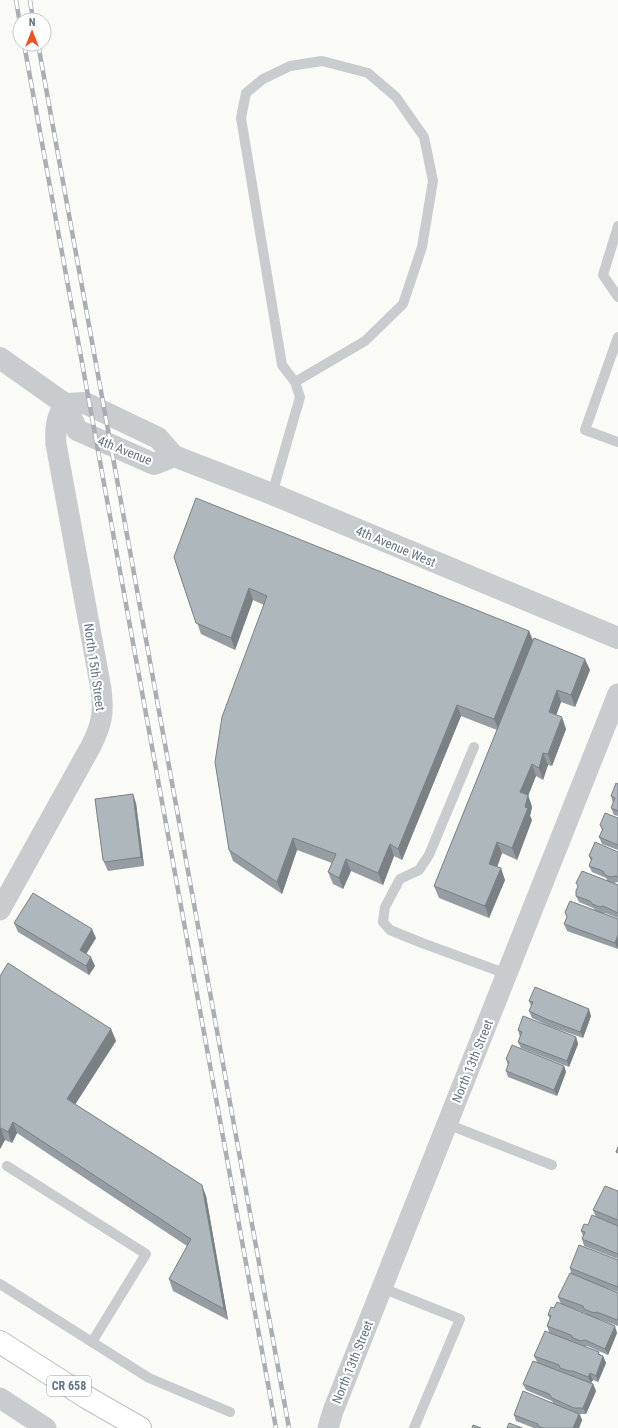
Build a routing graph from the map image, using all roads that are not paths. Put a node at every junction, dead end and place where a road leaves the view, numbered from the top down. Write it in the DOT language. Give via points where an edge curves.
graph roads {
  1 [pos="618,226"];
  2 [pos="618,297"];
  3 [pos="618,337"];
  4 [pos="0,358"];
  5 [pos="296,382"];
  6 [pos="65,404"];
  7 [pos="618,442"];
  8 [pos="174,456"];
  9 [pos="272,494"];
  10 [pos="618,638"];
  11 [pos="618,694"];
  12 [pos="474,747"];
  13 [pos="0,910"];
  14 [pos="507,974"];
  15 [pos="447,1124"];
  16 [pos="552,1165"];
  17 [pos="7,1166"];
  18 [pos="0,1284"];
  19 [pos="382,1288"];
  20 [pos="0,1342"];
  21 [pos="92,1342"];
  22 [pos="0,1398"];
  23 [pos="230,1412"];
  24 [pos="41,1427"];
  25 [pos="140,1428"];
  26 [pos="328,1428"];
  27 [pos="414,1428"];
  1 -- 2 [label="lane" via="603,275"];
  3 -- 7 [label="lane" via="585,430"];
  4 -- 6 [label="street"];
  5 -- 5 [label="lane" via="282,365 241,118 246,94 263,79 290,66 322,61 368,72 396,97 424,137 433,181 422,247 403,304 365,341"];
  5 -- 9 [label="lane" via="300,397"];
  6 -- 8 [label="street, 4th Avenue" via="85,403 158,438"];
  6 -- 13 [label="street, North 15th Street" via="56,421 56,444 101,689 102,718 91,746"];
  8 -- 9 [label="street, 4th Avenue West"];
  9 -- 10 [label="street, 4th Avenue West"];
  11 -- 14 [label="street, North 13th Street"];
  12 -- 14 [label="lane" via="429,855 419,870 400,879 385,907 383,922 390,930 422,944"];
  14 -- 15 [label="street, North 13th Street"];
  15 -- 16 [label="lane"];
  15 -- 19 [label="street, North 13th Street"];
  17 -- 21 [label="lane" via="146,1254"];
  18 -- 21 [label="lane"];
  19 -- 26 [label="street, North 13th Street"];
  19 -- 27 [label="lane" via="460,1319"];
  20 -- 25 [label="main road, CR 658" via="92,1401"];
  21 -- 23 [label="lane" via="149,1378"];
  22 -- 24 [label="street"];
}
